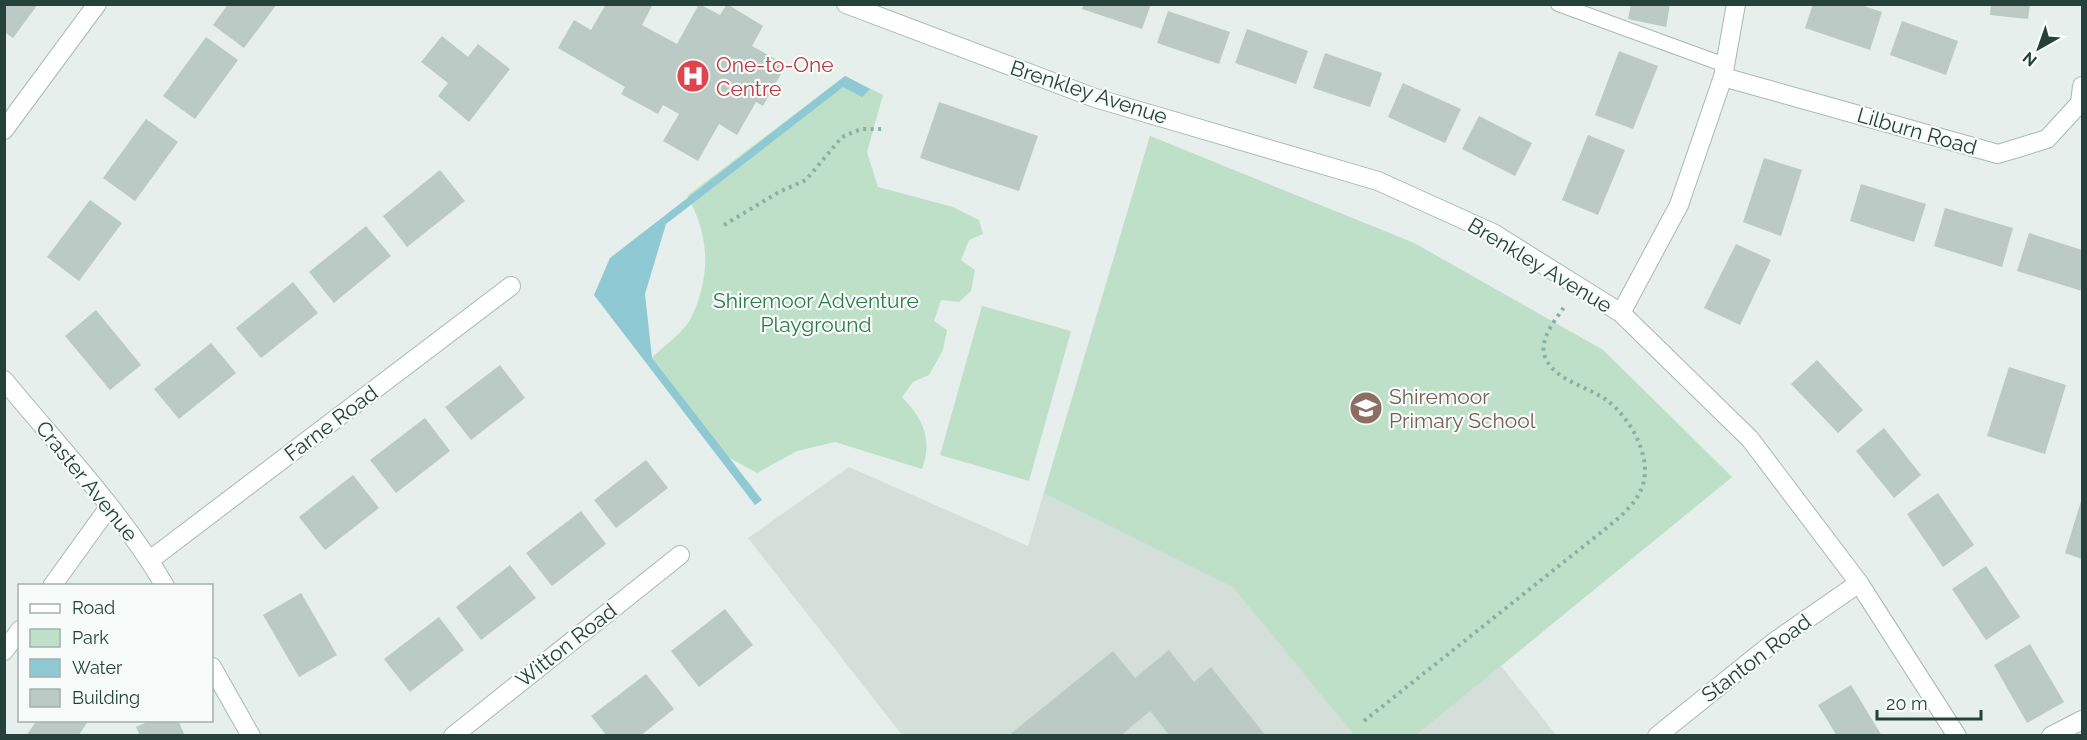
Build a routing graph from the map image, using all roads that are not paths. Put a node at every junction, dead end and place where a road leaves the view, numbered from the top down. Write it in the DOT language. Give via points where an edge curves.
graph roads {
  1 [pos="97,4"];
  2 [pos="846,4"];
  3 [pos="1558,4"];
  4 [pos="1736,4"];
  5 [pos="1724,71"];
  6 [pos="2082,86"];
  7 [pos="4,130"];
  8 [pos="511,286"];
  9 [pos="1621,313"];
  10 [pos="4,380"];
  11 [pos="109,507"];
  12 [pos="680,555"];
  13 [pos="150,561"];
  14 [pos="1859,583"];
  15 [pos="53,584"];
  16 [pos="164,584"];
  17 [pos="18,633"];
  18 [pos="4,651"];
  19 [pos="213,669"];
  20 [pos="2082,720"];
  21 [pos="251,735"];
  22 [pos="453,735"];
  23 [pos="1657,735"];
  24 [pos="1957,735"];
  25 [pos="2051,735"];
  1 -- 7 [label="street"];
  2 -- 9 [label="street, Brenkley Avenue" via="1095,98 1378,181 1493,233"];
  3 -- 5 [label="lane"];
  4 -- 5 [label="street"];
  5 -- 6 [label="street, Lilburn Road" via="1998,154 2047,139 2080,103"];
  5 -- 9 [label="street" via="1679,205"];
  8 -- 13 [label="street, Farne Road"];
  9 -- 14 [label="street, Brenkley Avenue" via="1750,439"];
  10 -- 11 [label="street, Craster Avenue"];
  11 -- 13 [label="street, Craster Avenue"];
  11 -- 15 [label="street"];
  12 -- 22 [label="street, Witton Road"];
  13 -- 16 [label="street, Craster Avenue"];
  14 -- 23 [label="street, Stanton Road" via="1774,642"];
  14 -- 24 [label="street, Brenkley Avenue"];
  17 -- 18 [label="street"];
  19 -- 21 [label="street"];
  20 -- 25 [label="street"];
}
